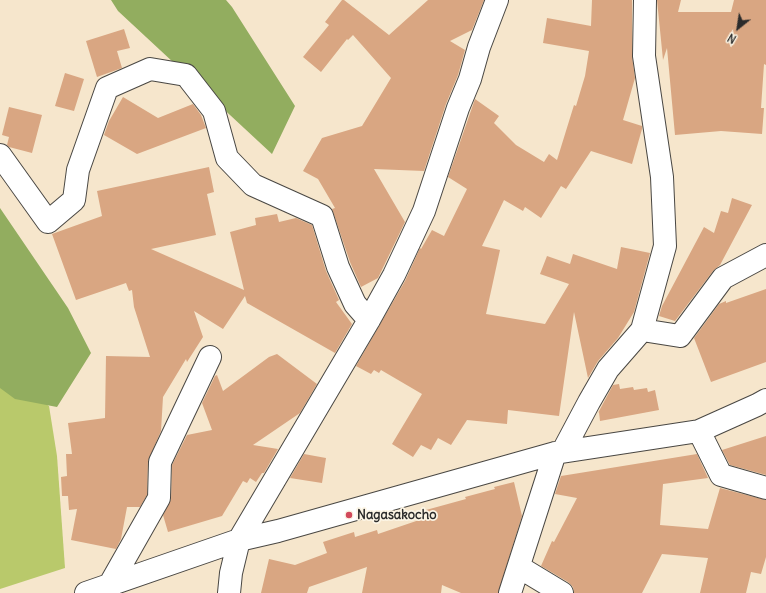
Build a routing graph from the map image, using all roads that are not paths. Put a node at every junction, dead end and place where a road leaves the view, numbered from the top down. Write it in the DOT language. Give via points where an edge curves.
graph roads {
  1 [pos="497,0"];
  2 [pos="645,0"];
  3 [pos="0,155"];
  4 [pos="766,254"];
  5 [pos="368,320"];
  6 [pos="642,330"];
  7 [pos="210,357"];
  8 [pos="766,400"];
  9 [pos="699,431"];
  10 [pos="559,452"];
  11 [pos="766,488"];
  12 [pos="239,540"];
  13 [pos="519,567"];
  14 [pos="109,586"];
  15 [pos="86,593"];
  16 [pos="229,593"];
  17 [pos="510,593"];
  18 [pos="562,593"];
  1 -- 5 [label="street" via="424,211 394,275"];
  2 -- 6 [label="street" via="644,56 662,177 665,246"];
  3 -- 5 [label="street" via="48,222 74,200 78,170 107,88 150,69 186,75 214,111 226,158 253,184 322,216 338,267 355,304"];
  4 -- 6 [label="street" via="723,278 680,336"];
  5 -- 12 [label="street"];
  6 -- 10 [label="street" via="608,369"];
  7 -- 14 [label="street" via="160,462 159,498"];
  8 -- 9 [label="street"];
  9 -- 10 [label="street"];
  9 -- 11 [label="street" via="721,475"];
  10 -- 12 [label="street"];
  10 -- 13 [label="street"];
  12 -- 14 [label="street"];
  12 -- 16 [label="street"];
  13 -- 17 [label="street"];
  13 -- 18 [label="street"];
  14 -- 15 [label="street"];
}
